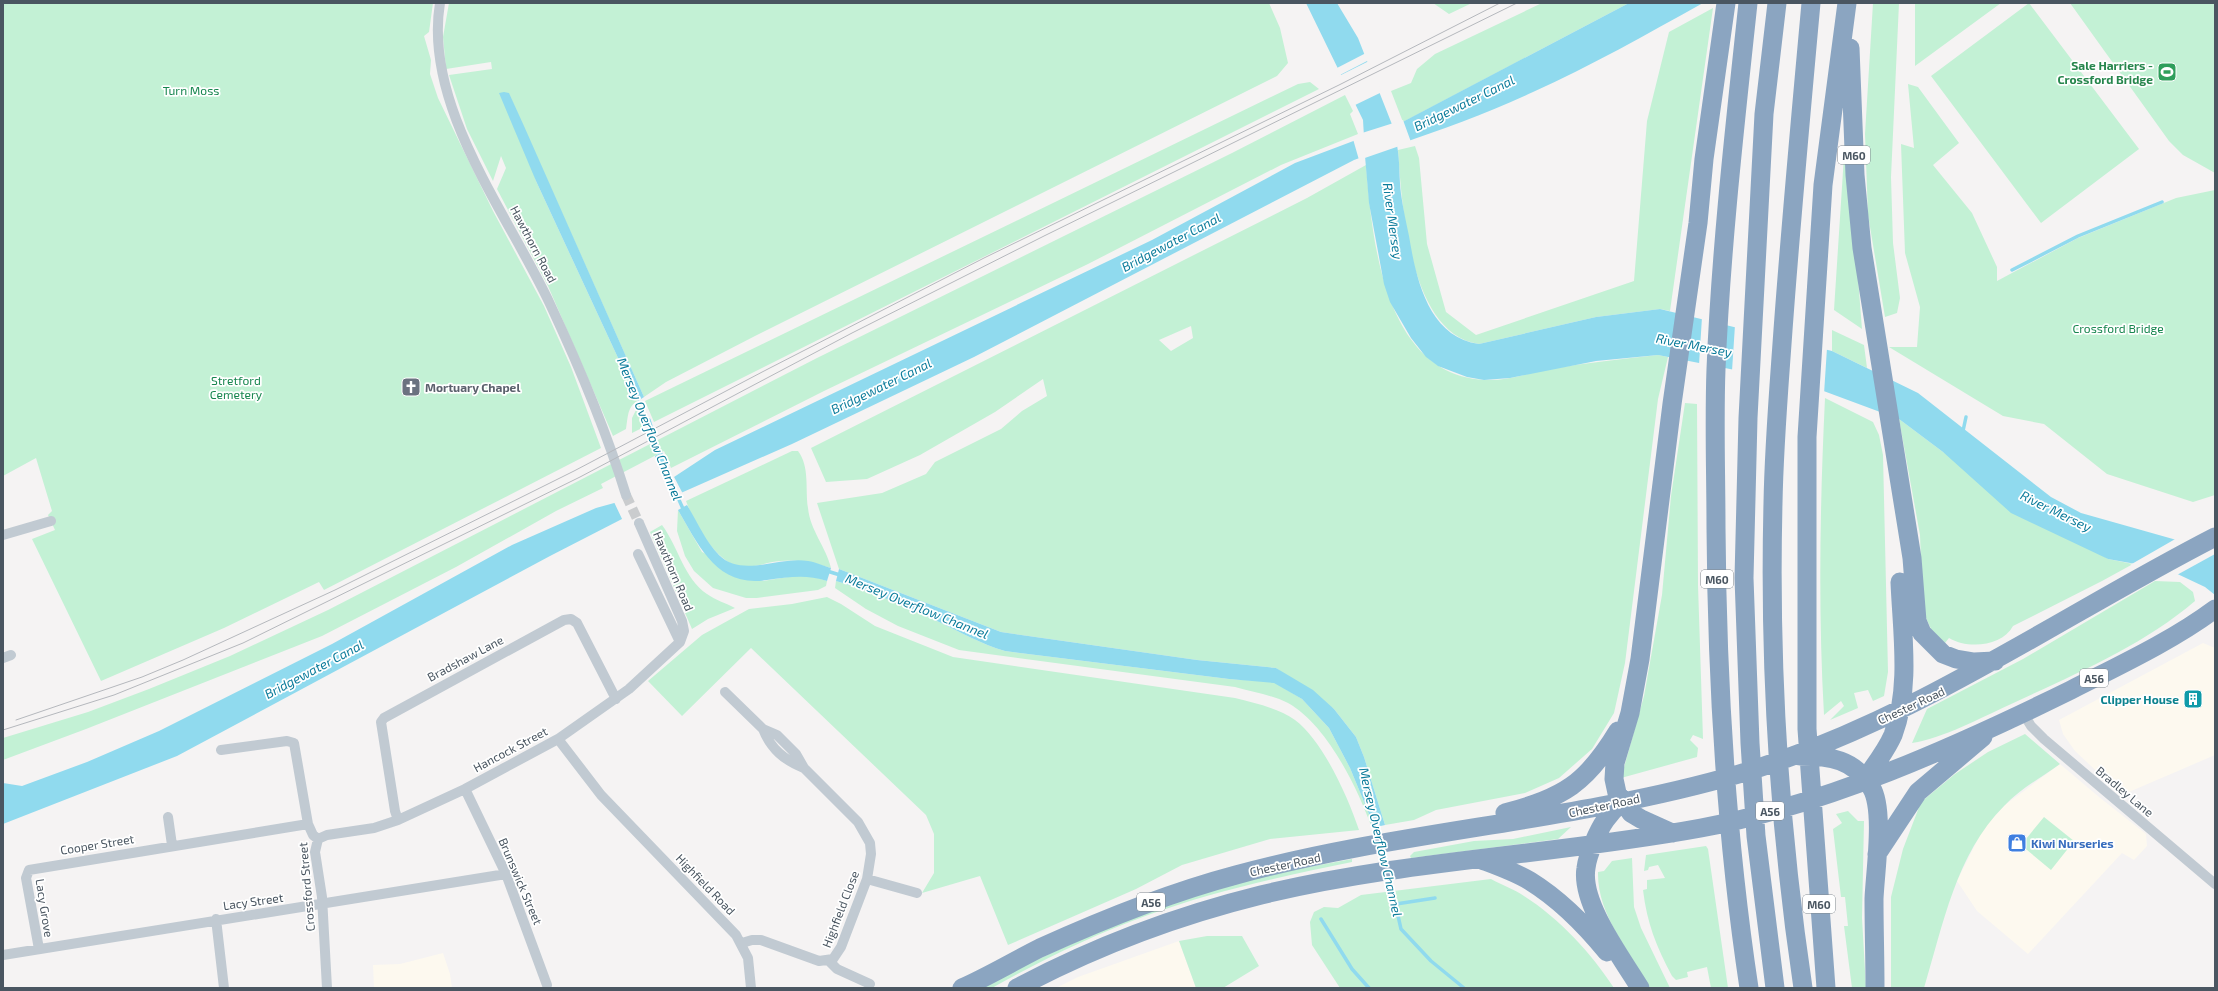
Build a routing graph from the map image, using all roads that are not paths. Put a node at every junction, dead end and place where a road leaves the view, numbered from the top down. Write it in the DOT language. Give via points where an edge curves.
graph roads {
  1 [pos="440,3"];
  2 [pos="1726,3"];
  3 [pos="1737,3"];
  4 [pos="1748,3"];
  5 [pos="1777,3"];
  6 [pos="1811,3"];
  7 [pos="1847,3"];
  8 [pos="1698,223"];
  9 [pos="1896,463"];
  10 [pos="626,495"];
  11 [pos="51,521"];
  12 [pos="639,523"];
  13 [pos="3,535"];
  14 [pos="2215,537"];
  15 [pos="638,554"];
  16 [pos="2215,609"];
  17 [pos="684,631"];
  18 [pos="680,642"];
  19 [pos="1996,661"];
  20 [pos="725,692"];
  21 [pos="616,698"];
  22 [pos="1901,711"];
  23 [pos="1630,713"];
  24 [pos="2023,713"];
  25 [pos="2001,723"];
  26 [pos="558,739"];
  27 [pos="221,750"];
  28 [pos="1792,756"];
  29 [pos="1865,779"];
  30 [pos="465,789"];
  31 [pos="1622,802"];
  32 [pos="168,817"];
  33 [pos="398,820"];
  34 [pos="308,824"];
  35 [pos="1672,833"];
  36 [pos="318,839"];
  37 [pos="1408,840"];
  38 [pos="1593,845"];
  39 [pos="172,846"];
  40 [pos="1877,854"];
  41 [pos="1480,859"];
  42 [pos="27,872"];
  43 [pos="506,874"];
  44 [pos="867,879"];
  45 [pos="2215,884"];
  46 [pos="917,893"];
  47 [pos="322,903"];
  48 [pos="216,919"];
  49 [pos="742,943"];
  50 [pos="38,949"];
  51 [pos="3,955"];
  52 [pos="829,961"];
  53 [pos="870,984"];
  54 [pos="547,985"];
  55 [pos="224,988"];
  56 [pos="327,988"];
  57 [pos="751,988"];
  58 [pos="962,988"];
  59 [pos="1017,988"];
  60 [pos="1634,988"];
  61 [pos="1640,988"];
  62 [pos="1749,988"];
  63 [pos="1775,988"];
  64 [pos="1803,988"];
  65 [pos="1826,988"];
  66 [pos="1875,988"];
  1 -- 10 [label="street, Hawthorn Road" via="437,50 450,103 493,196 550,303 597,416"];
  2 -- 8 [label="highway" via="1704,159"];
  3 -- 8 [label="highway" via="1713,156"];
  4 -- 62 [label="highway, M60" via="1722,268 1716,408 1717,620 1723,750 1730,843"];
  5 -- 63 [label="highway, M60" via="1764,114 1748,418 1744,578 1756,836"];
  6 -- 64 [label="highway, M60" via="1786,281 1776,427 1772,580 1776,737 1792,914"];
  7 -- 9 [label="highway, M60" via="1855,175 1862,248"];
  7 -- 65 [label="highway, M60" via="1829,132 1807,437 1807,729"];
  8 -- 23 [label="highway" via="1640,659"];
  9 -- 19 [label="highway, M60" via="1912,558 1917,621 1922,634 1938,651 1956,659 1974,662"];
  9 -- 22 [label="highway, M60" via="1904,677"];
  11 -- 13 [label="street"];
  12 -- 17 [label="street, Hawthorn Road"];
  14 -- 19 [label="highway, Chester Road / A56"];
  15 -- 18 [label="street, Hawthorn Road"];
  16 -- 24 [label="highway, Chester Road / A56" via="2185,629 2105,673"];
  17 -- 18 [label="street, Hancock Street"];
  18 -- 21 [label="street, Hancock Street"];
  19 -- 22 [label="highway, Chester Road / A56"];
  20 -- 44 [label="street, Highfield Close" via="763,729 782,739 796,754 804,768 865,832 871,854"];
  21 -- 26 [label="street, Hancock Street"];
  21 -- 33 [label="street, Bradshaw Lane" via="580,628 571,619 564,620 414,700 381,722"];
  22 -- 28 [label="highway, Chester Road / A56"];
  22 -- 29 [label="highway" via="1892,736"];
  23 -- 31 [label="highway" via="1615,763 1614,779"];
  23 -- 37 [label="highway" via="1590,772 1565,791 1546,801"];
  24 -- 25 [label="highway, Chester Road / A56"];
  24 -- 45 [label="street, Bradley Lane" via="2044,739"];
  25 -- 29 [label="highway, Chester Road / A56"];
  25 -- 40 [label="highway" via="1914,796"];
  26 -- 30 [label="street, Hancock Street"];
  26 -- 49 [label="street, Highfield Road" via="601,795 726,923"];
  27 -- 34 [label="street, Crossford Street" via="287,741 294,743"];
  28 -- 29 [label="highway, A56" via="1824,756 1843,761"];
  28 -- 31 [label="highway, Chester Road / A56" via="1737,774"];
  29 -- 35 [label="highway, Chester Road / A56" via="1764,813"];
  29 -- 40 [label="highway" via="1872,788 1877,810"];
  30 -- 33 [label="street, Hancock Street"];
  30 -- 43 [label="street, Brunswick Street"];
  31 -- 35 [label="highway" via="1641,819"];
  31 -- 37 [label="highway, Chester Road / A56"];
  31 -- 38 [label="highway, A56" via="1603,822"];
  32 -- 39 [label="street"];
  33 -- 36 [label="street, Hancock Street" via="369,829 327,835"];
  34 -- 36 [label="street, Crossford Street"];
  34 -- 39 [label="street, Cooper Street"];
  35 -- 38 [label="highway, Chester Road / A56"];
  36 -- 47 [label="street, Crossford Street" via="315,852"];
  37 -- 58 [label="highway, Chester Road / A56" via="1237,875 1164,897 1036,950"];
  38 -- 41 [label="highway, Chester Road / A56"];
  38 -- 61 [label="highway" via="1585,868 1589,897 1599,921"];
  39 -- 42 [label="street, Cooper Street" via="32,868"];
  40 -- 66 [label="highway" via="1874,898"];
  41 -- 59 [label="highway, Chester Road / A56" via="1359,876 1262,895 1185,917 1104,945"];
  41 -- 60 [label="highway" via="1532,882 1562,905 1591,933"];
  42 -- 50 [label="street, Lacy Grove"];
  43 -- 47 [label="street, Lacy Street"];
  43 -- 54 [label="street, Brunswick Street"];
  44 -- 46 [label="street"];
  44 -- 52 [label="street, Highfield Close" via="838,954"];
  47 -- 48 [label="street, Lacy Street"];
  47 -- 56 [label="street, Crossford Street"];
  48 -- 50 [label="street, Lacy Street"];
  48 -- 55 [label="street"];
  49 -- 52 [label="street" via="761,940 818,961"];
  49 -- 57 [label="street, Highfield Road" via="748,958"];
  50 -- 51 [label="street, Lacy Street"];
  52 -- 53 [label="street" via="840,971"];
}
